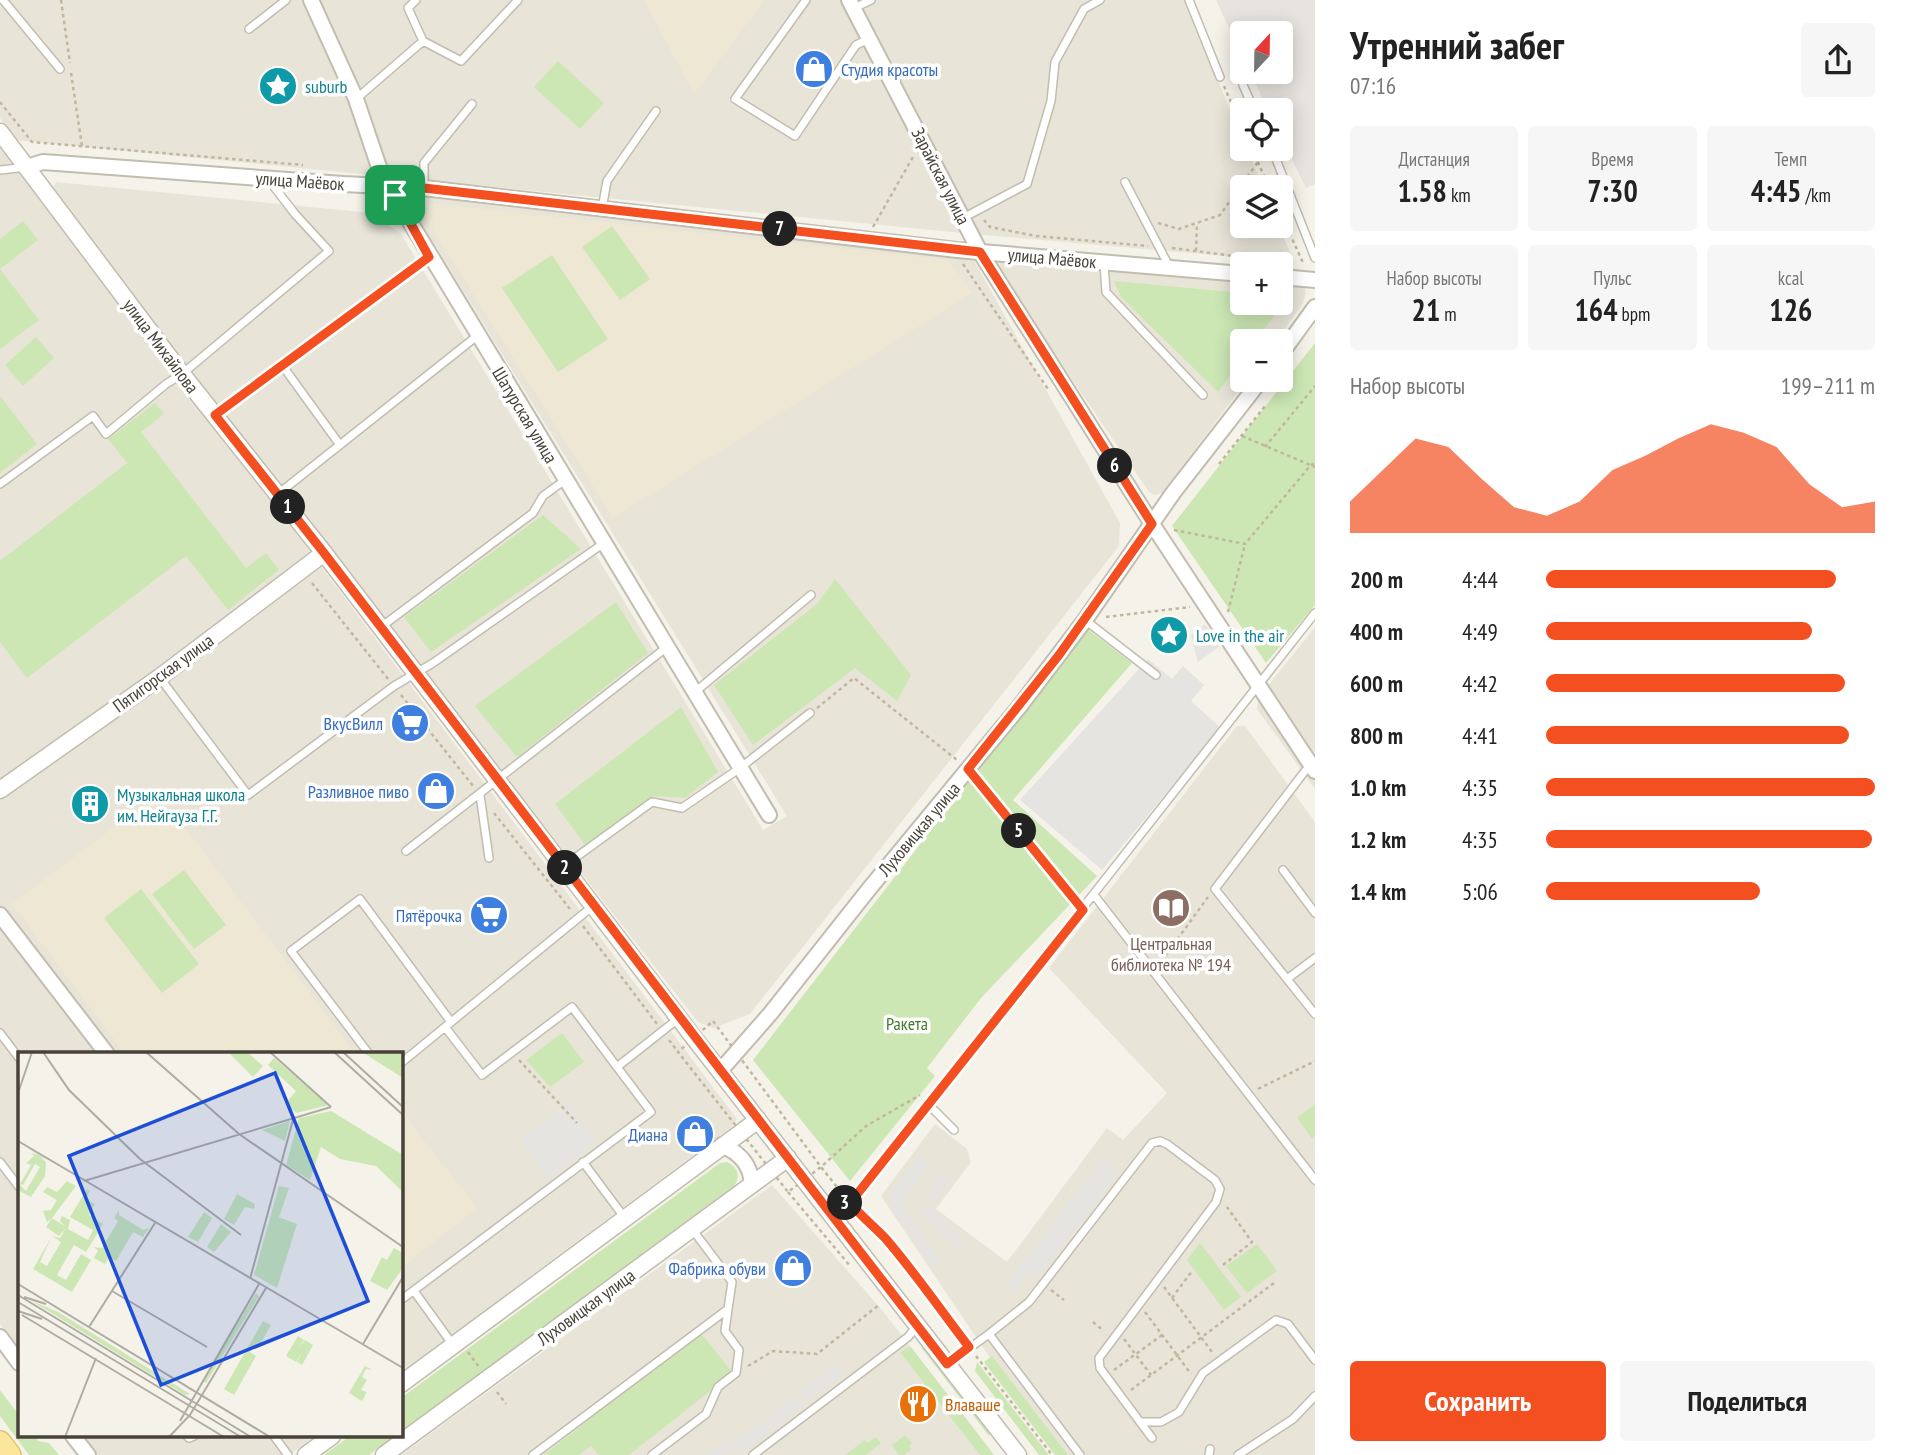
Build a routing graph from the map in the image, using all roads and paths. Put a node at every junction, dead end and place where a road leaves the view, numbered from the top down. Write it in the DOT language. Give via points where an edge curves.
graph roads {
  1 [pos="3,0"];
  2 [pos="286,0"];
  3 [pos="310,0"];
  4 [pos="416,0"];
  5 [pos="518,0"];
  6 [pos="806,0"];
  7 [pos="871,0"];
  8 [pos="1101,0"];
  9 [pos="1189,0"];
  10 [pos="851,4"];
  11 [pos="249,29"];
  12 [pos="869,38"];
  13 [pos="423,41"];
  14 [pos="60,69"];
  15 [pos="1220,77"];
  16 [pos="1243,85"];
  17 [pos="1249,98"];
  18 [pos="355,99"];
  19 [pos="1230,100"];
  20 [pos="472,104"];
  21 [pos="656,111"];
  22 [pos="0,132"];
  23 [pos="922,138"];
  24 [pos="1282,161"];
  25 [pos="1258,162"];
  26 [pos="27,167"];
  27 [pos="0,170"];
  28 [pos="1264,175"];
  29 [pos="268,178"];
  30 [pos="1125,182"];
  31 [pos="388,187"];
  32 [pos="424,188"];
  33 [pos="602,209"];
  34 [pos="969,215"];
  35 [pos="1145,219"];
  36 [pos="1197,223"];
  37 [pos="873,227"];
  38 [pos="1292,238"];
  39 [pos="1160,247"];
  40 [pos="980,252"];
  41 [pos="1196,252"];
  42 [pos="1230,256"];
  43 [pos="429,257"];
  44 [pos="1315,258"];
  45 [pos="957,259"];
  46 [pos="1104,262"];
  47 [pos="1304,265"];
  48 [pos="1171,268"];
  49 [pos="1230,273"];
  50 [pos="1293,278"];
  51 [pos="1315,280"];
  52 [pos="1315,307"];
  53 [pos="477,336"];
  54 [pos="1293,337"];
  55 [pos="282,365"];
  56 [pos="182,374"];
  57 [pos="1315,386"];
  58 [pos="1048,390"];
  59 [pos="1252,392"];
  60 [pos="1203,395"];
  61 [pos="1265,406"];
  62 [pos="215,415"];
  63 [pos="1242,436"];
  64 [pos="340,445"];
  65 [pos="1265,447"];
  66 [pos="1219,464"];
  67 [pos="1315,465"];
  68 [pos="1310,466"];
  69 [pos="565,480"];
  70 [pos="0,484"];
  71 [pos="277,494"];
  72 [pos="1152,524"];
  73 [pos="1177,540"];
  74 [pos="604,543"];
  75 [pos="1245,544"];
  76 [pos="324,553"];
  77 [pos="312,583"];
  78 [pos="811,595"];
  79 [pos="1220,602"];
  80 [pos="1193,606"];
  81 [pos="1315,613"];
  82 [pos="1085,620"];
  83 [pos="380,628"];
  84 [pos="667,647"];
  85 [pos="414,672"];
  86 [pos="1156,675"];
  87 [pos="160,677"];
  88 [pos="1257,685"];
  89 [pos="394,686"];
  90 [pos="694,692"];
  91 [pos="810,713"];
  92 [pos="740,768"];
  93 [pos="1313,768"];
  94 [pos="968,769"];
  95 [pos="497,780"];
  96 [pos="0,790"];
  97 [pos="480,795"];
  98 [pos="769,815"];
  99 [pos="405,851"];
  100 [pos="489,858"];
  101 [pos="564,866"];
  102 [pos="1283,870"];
  103 [pos="1215,889"];
  104 [pos="1094,895"];
  105 [pos="593,906"];
  106 [pos="1083,910"];
  107 [pos="1315,914"];
  108 [pos="0,915"];
  109 [pos="578,918"];
  110 [pos="1315,958"];
  111 [pos="1154,972"];
  112 [pos="1287,979"];
  113 [pos="1315,1014"];
  114 [pos="679,1018"];
  115 [pos="448,1024"];
  116 [pos="662,1031"];
  117 [pos="0,1033"];
  118 [pos="105,1052"];
  119 [pos="368,1052"];
  120 [pos="512,1052"];
  121 [pos="678,1052"];
  122 [pos="18,1057"];
  123 [pos="1315,1061"];
  124 [pos="402,1062"];
  125 [pos="617,1067"];
  126 [pos="720,1071"];
  127 [pos="939,1092"];
  128 [pos="1248,1094"];
  129 [pos="929,1105"];
  130 [pos="758,1119"];
  131 [pos="577,1124"];
  132 [pos="954,1130"];
  133 [pos="722,1146"];
  134 [pos="788,1158"];
  135 [pos="0,1162"];
  136 [pos="583,1162"];
  137 [pos="1315,1180"];
  138 [pos="752,1185"];
  139 [pos="18,1186"];
  140 [pos="788,1192"];
  141 [pos="1219,1196"];
  142 [pos="848,1200"];
  143 [pos="831,1214"];
  144 [pos="625,1218"];
  145 [pos="692,1229"];
  146 [pos="1223,1265"];
  147 [pos="1192,1271"];
  148 [pos="855,1272"];
  149 [pos="1158,1279"];
  150 [pos="1274,1283"];
  151 [pos="1043,1284"];
  152 [pos="414,1291"];
  153 [pos="1172,1298"];
  154 [pos="402,1299"];
  155 [pos="1064,1300"];
  156 [pos="882,1303"];
  157 [pos="1139,1304"];
  158 [pos="728,1309"];
  159 [pos="1093,1322"];
  160 [pos="918,1326"];
  161 [pos="989,1334"];
  162 [pos="1116,1334"];
  163 [pos="1162,1335"];
  164 [pos="0,1337"];
  165 [pos="1201,1337"];
  166 [pos="453,1345"];
  167 [pos="969,1347"];
  168 [pos="1135,1354"];
  169 [pos="1177,1355"];
  170 [pos="1315,1360"];
  171 [pos="18,1362"];
  172 [pos="1219,1362"];
  173 [pos="947,1364"];
  174 [pos="736,1373"];
  175 [pos="1151,1375"];
  176 [pos="1106,1376"];
  177 [pos="1197,1381"];
  178 [pos="402,1383"];
  179 [pos="1315,1396"];
  180 [pos="1121,1397"];
  181 [pos="1140,1422"];
  182 [pos="75,1438"];
  183 [pos="275,1438"];
  184 [pos="329,1438"];
  185 [pos="1152,1438"];
  186 [pos="0,1442"];
  187 [pos="10,1455"];
  188 [pos="88,1455"];
  189 [pos="288,1455"];
  190 [pos="306,1455"];
  191 [pos="384,1455"];
  192 [pos="533,1455"];
  193 [pos="652,1455"];
  194 [pos="753,1455"];
  195 [pos="1018,1455"];
  196 [pos="1052,1455"];
  197 [pos="1080,1455"];
  198 [pos="1238,1455"];
  1 -- 14 [label="lane"];
  2 -- 11 [label="lane"];
  3 -- 18 [label="street, Шатурская улица"];
  4 -- 13 [label="lane" via="408,8"];
  5 -- 13 [label="lane" via="461,61"];
  6 -- 12 [label="lane" via="735,99 795,136 856,45"];
  7 -- 10 [label="lane"];
  8 -- 34 [label="lane" via="1083,9 1055,62 1051,101 1027,184"];
  9 -- 15 [label="lane"];
  10 -- 12 [label="street, Зарайская улица"];
  12 -- 23 [label="street, Зарайская улица"];
  13 -- 18 [label="lane"];
  15 -- 19 [label="path"];
  16 -- 17 [label="lane"];
  18 -- 31 [label="street, Шатурская улица"];
  20 -- 32 [label="lane" via="424,163"];
  21 -- 33 [label="lane" via="607,181"];
  22 -- 26 [label="street, улица Михайлова"];
  23 -- 34 [label="street, Зарайская улица"];
  23 -- 37 [label="path"];
  24 -- 44 [label="lane"];
  25 -- 28 [label="path"];
  25 -- 36 [label="path" via="1220,215"];
  26 -- 27 [label="lane"];
  26 -- 29 [label="street, улица Маёвок" via="43,162"];
  26 -- 56 [label="street, улица Михайлова"];
  29 -- 31 [label="street, улица Маёвок"];
  29 -- 56 [label="lane" via="329,251"];
  30 -- 35 [label="lane"];
  31 -- 32 [label="street, улица Маёвок"];
  31 -- 43 [label="street, Шатурская улица"];
  32 -- 33 [label="street, улица Маёвок"];
  33 -- 40 [label="street, улица Маёвок"];
  34 -- 39 [label="path" via="990,227 1036,236"];
  34 -- 40 [label="street, Зарайская улица"];
  35 -- 36 [label="path" via="1179,229"];
  35 -- 39 [label="lane"];
  36 -- 41 [label="path"];
  38 -- 47 [label="path"];
  39 -- 41 [label="path"];
  39 -- 48 [label="lane"];
  40 -- 46 [label="street, улица Маёвок"];
  40 -- 72 [label="street, Зарайская улица"];
  41 -- 42 [label="path"];
  43 -- 53 [label="street, Шатурская улица"];
  43 -- 55 [label="lane"];
  45 -- 58 [label="path"];
  46 -- 48 [label="street, улица Маёвок"];
  46 -- 60 [label="lane" via="1106,292"];
  48 -- 49 [label="street, улица Маёвок"];
  50 -- 51 [label="street"];
  52 -- 54 [label="street"];
  53 -- 64 [label="lane"];
  53 -- 69 [label="street, Шатурская улица"];
  55 -- 62 [label="lane"];
  55 -- 64 [label="lane"];
  56 -- 62 [label="street, улица Михайлова"];
  56 -- 70 [label="lane" via="106,434 93,416"];
  57 -- 65 [label="path"];
  59 -- 72 [label="street, Луховицкая улица"];
  61 -- 63 [label="path"];
  62 -- 71 [label="street, улица Михайлова"];
  63 -- 65 [label="path"];
  63 -- 66 [label="path"];
  64 -- 71 [label="lane"];
  65 -- 68 [label="path"];
  67 -- 68 [label="path"];
  68 -- 75 [label="path"];
  69 -- 74 [label="street, Шатурская улица"];
  69 -- 83 [label="lane" via="543,496 533,513"];
  71 -- 76 [label="street, улица Михайлова"];
  72 -- 82 [label="street, Луховицкая улица"];
  72 -- 88 [label="street, Зарайская улица"];
  73 -- 75 [label="path" via="1170,530"];
  74 -- 84 [label="street, Шатурская улица"];
  74 -- 85 [label="lane"];
  75 -- 79 [label="path" via="1227,612"];
  76 -- 83 [label="street, улица Михайлова"];
  76 -- 87 [label="street, Пятигорская улица"];
  77 -- 89 [label="path"];
  78 -- 90 [label="lane"];
  80 -- 82 [label="path"];
  81 -- 88 [label="lane"];
  82 -- 86 [label="lane"];
  82 -- 94 [label="street, Луховицкая улица"];
  83 -- 85 [label="street, улица Михайлова"];
  84 -- 90 [label="street, Шатурская улица"];
  84 -- 95 [label="lane"];
  85 -- 89 [label="lane"];
  85 -- 95 [label="street, улица Михайлова"];
  87 -- 89 [label="lane" via="248,795"];
  87 -- 96 [label="street, Пятигорская улица"];
  88 -- 93 [label="street, Зарайская улица"];
  88 -- 104 [label="lane"];
  89 -- 97 [label="path"];
  90 -- 92 [label="street, Шатурская улица"];
  91 -- 92 [label="lane"];
  91 -- 94 [label="path" via="854,678"];
  92 -- 98 [label="street, Шатурская улица"];
  92 -- 101 [label="lane" via="682,808 652,802"];
  93 -- 103 [label="lane" via="1305,771"];
  94 -- 106 [label="path"];
  94 -- 126 [label="street, Луховицкая улица"];
  95 -- 97 [label="lane"];
  95 -- 101 [label="street, улица Михайлова"];
  97 -- 99 [label="lane"];
  97 -- 100 [label="lane"];
  97 -- 109 [label="path"];
  101 -- 105 [label="street, улица Михайлова"];
  102 -- 107 [label="lane"];
  103 -- 111 [label="path"];
  103 -- 112 [label="lane"];
  104 -- 106 [label="lane"];
  104 -- 111 [label="lane"];
  105 -- 109 [label="lane"];
  105 -- 114 [label="street, улица Михайлова"];
  106 -- 127 [label="lane"];
  108 -- 118 [label="street"];
  109 -- 115 [label="lane"];
  109 -- 116 [label="path"];
  110 -- 112 [label="lane"];
  111 -- 128 [label="lane"];
  112 -- 113 [label="lane"];
  114 -- 116 [label="lane"];
  114 -- 126 [label="street, улица Михайлова"];
  115 -- 119 [label="lane" via="360,899 292,951"];
  115 -- 120 [label="lane" via="481,1075"];
  115 -- 124 [label="lane"];
  116 -- 121 [label="path"];
  116 -- 125 [label="lane"];
  117 -- 122 [label="lane"];
  120 -- 125 [label="lane" via="572,1007"];
  120 -- 131 [label="path"];
  123 -- 128 [label="path"];
  125 -- 136 [label="lane" via="651,1112"];
  126 -- 130 [label="street, улица Михайлова"];
  127 -- 129 [label="lane"];
  127 -- 142 [label="path" via="930,1089 866,1126 821,1167"];
  128 -- 137 [label="lane"];
  129 -- 132 [label="lane"];
  129 -- 142 [label="lane"];
  130 -- 133 [label="street"];
  130 -- 134 [label="street, улица Михайлова"];
  133 -- 138 [label="street" via="736,1151 751,1171"];
  133 -- 144 [label="street"];
  134 -- 138 [label="street, Луховицкая улица"];
  134 -- 143 [label="street, улица Михайлова"];
  135 -- 139 [label="lane"];
  136 -- 144 [label="lane"];
  136 -- 152 [label="lane"];
  138 -- 145 [label="street, Луховицкая улица"];
  140 -- 148 [label="path"];
  141 -- 146 [label="path" via="1252,1242"];
  141 -- 149 [label="lane"];
  141 -- 151 [label="lane" via="1215,1180 1167,1144 1152,1143"];
  142 -- 143 [label="lane"];
  142 -- 167 [label="path" via="885,1238"];
  143 -- 160 [label="street, улица Михайлова"];
  144 -- 166 [label="street"];
  145 -- 158 [label="lane" via="732,1282"];
  145 -- 191 [label="street, Луховицкая улица"];
  147 -- 153 [label="path"];
  149 -- 153 [label="path"];
  149 -- 157 [label="lane"];
  150 -- 165 [label="path"];
  151 -- 155 [label="path"];
  151 -- 161 [label="lane" via="1024,1308"];
  152 -- 154 [label="lane"];
  152 -- 166 [label="lane"];
  153 -- 165 [label="path"];
  156 -- 174 [label="path" via="817,1354 773,1351"];
  157 -- 162 [label="lane"];
  157 -- 163 [label="path"];
  158 -- 174 [label="lane" via="725,1331 739,1350"];
  158 -- 192 [label="lane"];
  159 -- 162 [label="path"];
  160 -- 173 [label="street, улица Михайлова"];
  160 -- 194 [label="lane"];
  161 -- 167 [label="lane"];
  161 -- 197 [label="lane"];
  162 -- 168 [label="path"];
  162 -- 176 [label="lane" via="1099,1358"];
  163 -- 168 [label="path"];
  163 -- 169 [label="path"];
  164 -- 171 [label="street"];
  165 -- 169 [label="path"];
  165 -- 172 [label="path"];
  166 -- 178 [label="street"];
  167 -- 173 [label="lane"];
  167 -- 196 [label="path"];
  168 -- 175 [label="path"];
  168 -- 176 [label="path"];
  169 -- 175 [label="path"];
  169 -- 177 [label="path"];
  170 -- 172 [label="lane" via="1289,1324 1276,1320"];
  172 -- 177 [label="lane"];
  173 -- 195 [label="street, улица Михайлова"];
  174 -- 193 [label="lane" via="718,1387 706,1414"];
  175 -- 180 [label="path"];
  176 -- 180 [label="lane"];
  177 -- 181 [label="lane" via="1179,1412 1161,1422"];
  179 -- 198 [label="lane" via="1293,1419"];
  180 -- 181 [label="lane"];
  181 -- 185 [label="lane"];
  182 -- 188 [label="street"];
  183 -- 189 [label="lane"];
  184 -- 190 [label="street"];
  186 -- 187 [label="main road"];
}
